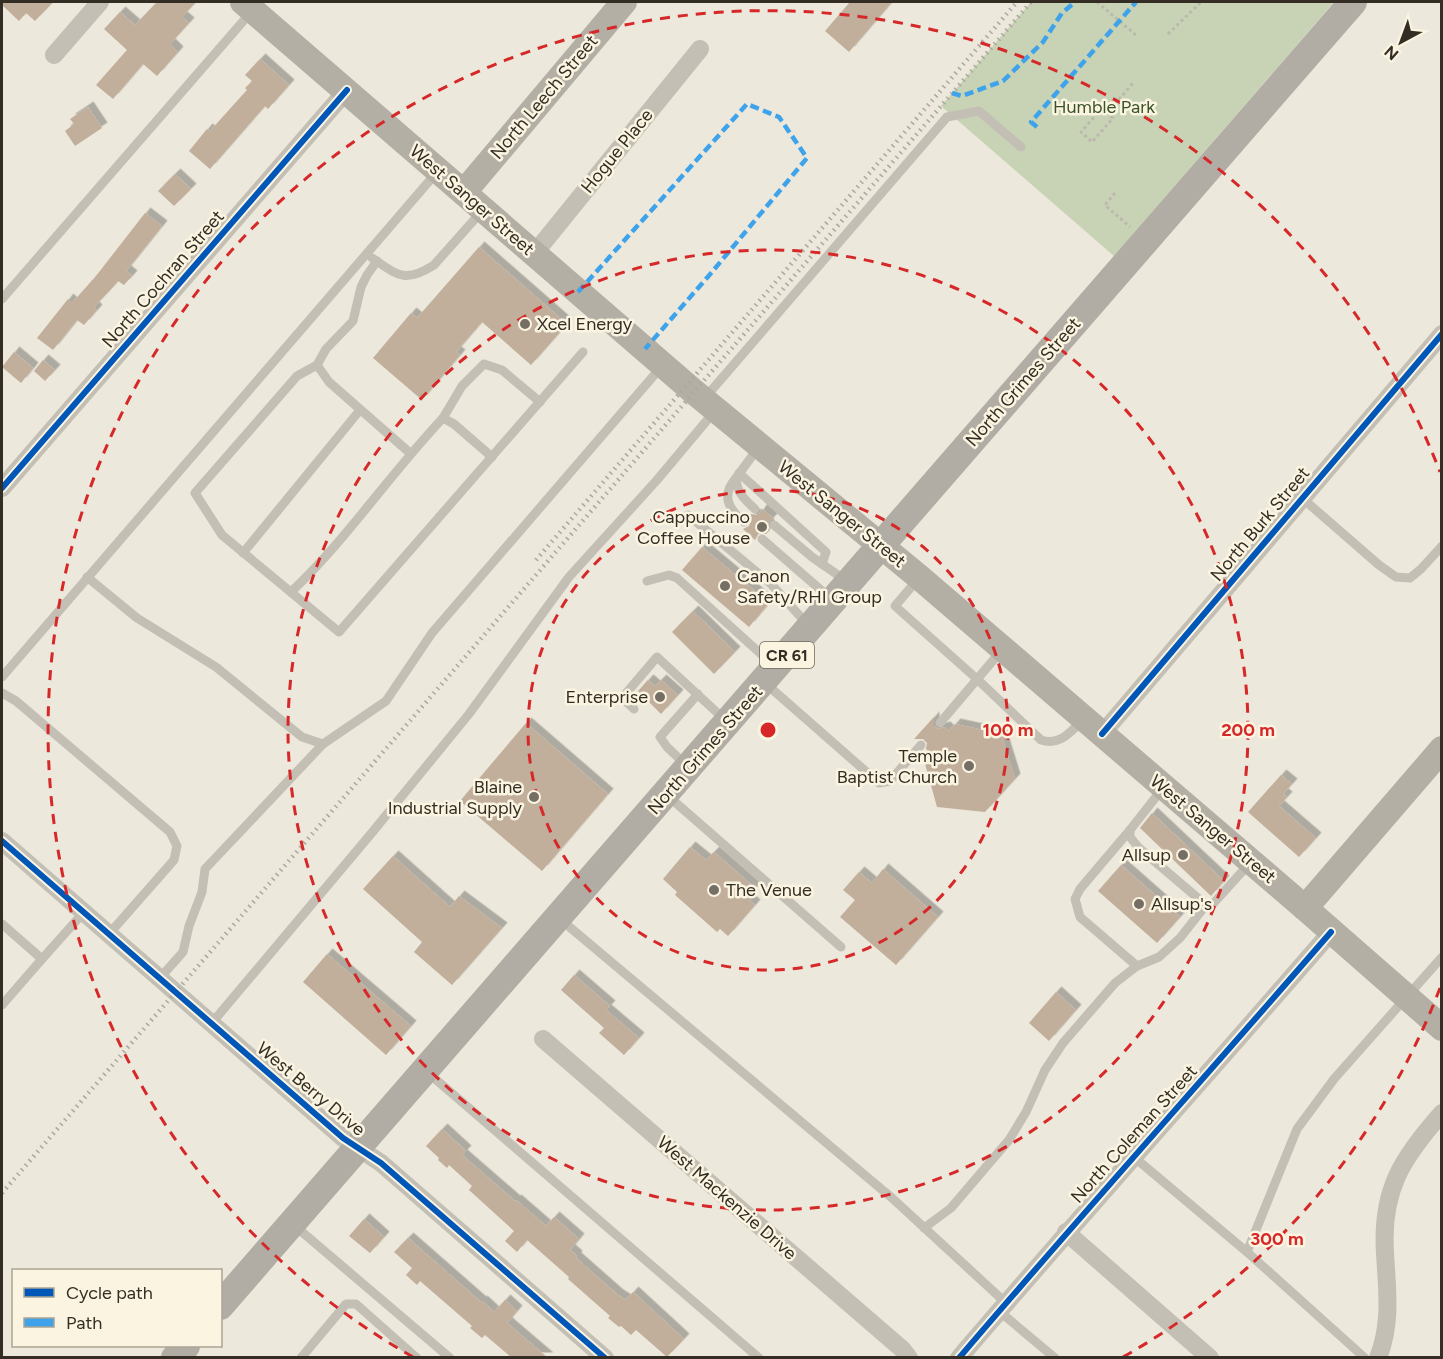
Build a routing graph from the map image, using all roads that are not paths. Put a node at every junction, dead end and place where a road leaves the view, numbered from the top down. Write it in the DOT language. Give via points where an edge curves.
graph roads {
  1 [pos="100,2"];
  2 [pos="624,2"];
  3 [pos="1353,2"];
  4 [pos="248,6"];
  5 [pos="700,49"];
  6 [pos="54,54"];
  7 [pos="347,90"];
  8 [pos="1021,147"];
  9 [pos="439,170"];
  10 [pos="464,192"];
  11 [pos="483,209"];
  12 [pos="366,254"];
  13 [pos="534,254"];
  14 [pos="376,261"];
  15 [pos="2,299"];
  16 [pos="1442,334"];
  17 [pos="583,352"];
  18 [pos="318,364"];
  19 [pos="663,365"];
  20 [pos="540,402"];
  21 [pos="710,405"];
  22 [pos="360,410"];
  23 [pos="443,418"];
  24 [pos="759,447"];
  25 [pos="410,453"];
  26 [pos="492,457"];
  27 [pos="737,475"];
  28 [pos="2,488"];
  29 [pos="1302,498"];
  30 [pos="755,509"];
  31 [pos="688,515"];
  32 [pos="744,522"];
  33 [pos="774,525"];
  34 [pos="762,539"];
  35 [pos="882,545"];
  36 [pos="1442,546"];
  37 [pos="243,553"];
  38 [pos="822,564"];
  39 [pos="87,577"];
  40 [pos="919,577"];
  41 [pos="647,581"];
  42 [pos="291,592"];
  43 [pos="842,592"];
  44 [pos="811,628"];
  45 [pos="1003,649"];
  46 [pos="770,675"];
  47 [pos="2,677"];
  48 [pos="977,679"];
  49 [pos="2,693"];
  50 [pos="698,694"];
  51 [pos="634,709"];
  52 [pos="728,723"];
  53 [pos="940,723"];
  54 [pos="1093,726"];
  55 [pos="323,744"];
  56 [pos="921,745"];
  57 [pos="1442,749"];
  58 [pos="689,768"];
  59 [pos="1163,788"];
  60 [pos="666,794"];
  61 [pos="1130,830"];
  62 [pos="2,841"];
  63 [pos="1251,861"];
  64 [pos="1206,905"];
  65 [pos="1305,908"];
  66 [pos="84,912"];
  67 [pos="559,918"];
  68 [pos="2,924"];
  69 [pos="1331,932"];
  70 [pos="109,934"];
  71 [pos="841,947"];
  72 [pos="1442,957"];
  73 [pos="42,959"];
  74 [pos="1137,966"];
  75 [pos="159,979"];
  76 [pos="2,988"];
  77 [pos="10,996"];
  78 [pos="1406,997"];
  79 [pos="2,1005"];
  80 [pos="211,1024"];
  81 [pos="1442,1028"];
  82 [pos="543,1039"];
  83 [pos="426,1071"];
  84 [pos="1442,1113"];
  85 [pos="359,1149"];
  86 [pos="1135,1158"];
  87 [pos="293,1224"];
  88 [pos="924,1228"];
  89 [pos="1066,1232"];
  90 [pos="1247,1252"];
  91 [pos="222,1304"];
  92 [pos="1003,1307"];
  93 [pos="301,1358"];
  94 [pos="417,1358"];
  95 [pos="450,1358"];
  96 [pos="605,1358"];
  97 [pos="759,1358"];
  98 [pos="909,1358"];
  99 [pos="959,1358"];
  100 [pos="1055,1358"];
  101 [pos="1210,1358"];
  102 [pos="1365,1358"];
  103 [pos="1378,1358"];
  1 -- 6 [label="street"];
  2 -- 10 [label="main road, North Leech Street"];
  3 -- 35 [label="main road, North Grimes Street / CR 61"];
  4 -- 7 [label="main road, West Sanger Street"];
  4 -- 15 [label="lane"];
  5 -- 13 [label="street, Hogue Place"];
  7 -- 9 [label="main road, West Sanger Street"];
  7 -- 28 [label="street, North Cochran Street"];
  8 -- 21 [label="lane" via="980,111 947,117"];
  9 -- 10 [label="main road, West Sanger Street"];
  9 -- 12 [label="lane"];
  10 -- 11 [label="main road, West Sanger Street"];
  11 -- 13 [label="main road, West Sanger Street"];
  11 -- 14 [label="lane" via="434,265 424,271 407,276 394,274"];
  12 -- 14 [label="lane"];
  12 -- 39 [label="lane"];
  13 -- 19 [label="main road, West Sanger Street"];
  14 -- 18 [label="lane" via="361,287 353,321 326,349"];
  16 -- 29 [label="street, North Burk Street"];
  17 -- 20 [label="lane"];
  18 -- 22 [label="lane" via="329,382"];
  18 -- 37 [label="lane" via="297,376 195,493 222,535"];
  19 -- 21 [label="main road, West Sanger Street"];
  19 -- 55 [label="lane" via="432,633 386,701"];
  20 -- 23 [label="lane" via="502,370 484,364 462,386"];
  20 -- 26 [label="lane"];
  21 -- 24 [label="main road, West Sanger Street"];
  21 -- 80 [label="lane" via="657,480 569,577 462,723"];
  22 -- 25 [label="lane"];
  22 -- 37 [label="lane"];
  23 -- 25 [label="lane"];
  23 -- 26 [label="lane"];
  24 -- 27 [label="lane"];
  24 -- 35 [label="main road, West Sanger Street"];
  25 -- 42 [label="lane" via="314,570"];
  26 -- 42 [label="lane" via="339,632"];
  27 -- 30 [label="lane" via="741,496"];
  27 -- 32 [label="lane" via="730,484 728,504"];
  27 -- 38 [label="lane" via="826,552"];
  29 -- 36 [label="lane" via="1396,577 1410,578"];
  29 -- 54 [label="street, North Burk Street"];
  31 -- 44 [label="lane" via="771,584"];
  33 -- 38 [label="lane"];
  34 -- 43 [label="lane"];
  35 -- 40 [label="main road, West Sanger Street"];
  35 -- 43 [label="main road, North Grimes Street / CR 61"];
  37 -- 42 [label="lane"];
  38 -- 43 [label="lane"];
  39 -- 47 [label="lane"];
  39 -- 55 [label="lane" via="137,618 216,667 302,736"];
  40 -- 45 [label="main road, West Sanger Street"];
  40 -- 48 [label="lane" via="895,606"];
  41 -- 46 [label="lane" via="669,575 677,578"];
  43 -- 44 [label="main road, North Grimes Street / CR 61"];
  44 -- 46 [label="main road, North Grimes Street / CR 61"];
  45 -- 48 [label="lane"];
  45 -- 54 [label="main road, West Sanger Street"];
  46 -- 52 [label="main road, North Grimes Street / CR 61"];
  46 -- 56 [label="lane" via="879,783 890,781"];
  48 -- 53 [label="lane"];
  48 -- 54 [label="lane" via="1041,740 1062,740"];
  49 -- 70 [label="lane" via="170,832 177,846 174,860"];
  50 -- 51 [label="lane" via="657,657 622,698"];
  50 -- 52 [label="lane"];
  50 -- 58 [label="lane" via="660,737"];
  52 -- 58 [label="main road, North Grimes Street / CR 61"];
  54 -- 59 [label="main road, West Sanger Street"];
  55 -- 75 [label="lane" via="205,869 183,952"];
  57 -- 65 [label="main road"];
  58 -- 60 [label="main road, North Grimes Street / CR 61"];
  59 -- 61 [label="lane"];
  59 -- 63 [label="main road, West Sanger Street"];
  60 -- 67 [label="main road, North Grimes Street / CR 61"];
  60 -- 71 [label="lane"];
  61 -- 64 [label="lane" via="1130,837 1139,848"];
  61 -- 74 [label="lane" via="1075,899 1080,917"];
  62 -- 66 [label="street, West Berry Drive"];
  63 -- 64 [label="lane" via="1211,906"];
  63 -- 65 [label="main road, West Sanger Street"];
  64 -- 74 [label="lane" via="1159,957"];
  65 -- 69 [label="main road, West Sanger Street"];
  66 -- 70 [label="street, West Berry Drive"];
  66 -- 73 [label="lane"];
  67 -- 83 [label="main road, North Grimes Street / CR 61"];
  67 -- 88 [label="lane"];
  68 -- 73 [label="lane"];
  69 -- 78 [label="main road, West Sanger Street"];
  69 -- 86 [label="street, North Coleman Street"];
  70 -- 75 [label="street, West Berry Drive"];
  72 -- 78 [label="lane"];
  73 -- 77 [label="lane"];
  74 -- 88 [label="lane" via="1115,983 1063,1043 1009,1140 951,1208"];
  75 -- 80 [label="street, West Berry Drive"];
  76 -- 77 [label="lane"];
  77 -- 79 [label="lane"];
  78 -- 81 [label="main road, West Sanger Street"];
  78 -- 90 [label="lane" via="1297,1129"];
  80 -- 85 [label="street, West Berry Drive"];
  82 -- 98 [label="street, West Mackenzie Drive"];
  83 -- 85 [label="main road, North Grimes Street / CR 61"];
  83 -- 97 [label="lane"];
  84 -- 103 [label="street" via="1405,1159 1389,1200 1385,1222 1388,1323"];
  85 -- 87 [label="main road, North Grimes Street / CR 61"];
  85 -- 96 [label="street, West Berry Drive" via="381,1163"];
  86 -- 89 [label="street, North Coleman Street"];
  86 -- 90 [label="lane"];
  87 -- 91 [label="main road, North Grimes Street / CR 61"];
  87 -- 95 [label="lane"];
  88 -- 92 [label="lane"];
  89 -- 92 [label="street, North Coleman Street"];
  89 -- 101 [label="street"];
  90 -- 102 [label="lane"];
  92 -- 99 [label="street, North Coleman Street"];
  92 -- 100 [label="lane"];
  93 -- 94 [label="lane" via="346,1305 356,1304"];
}
